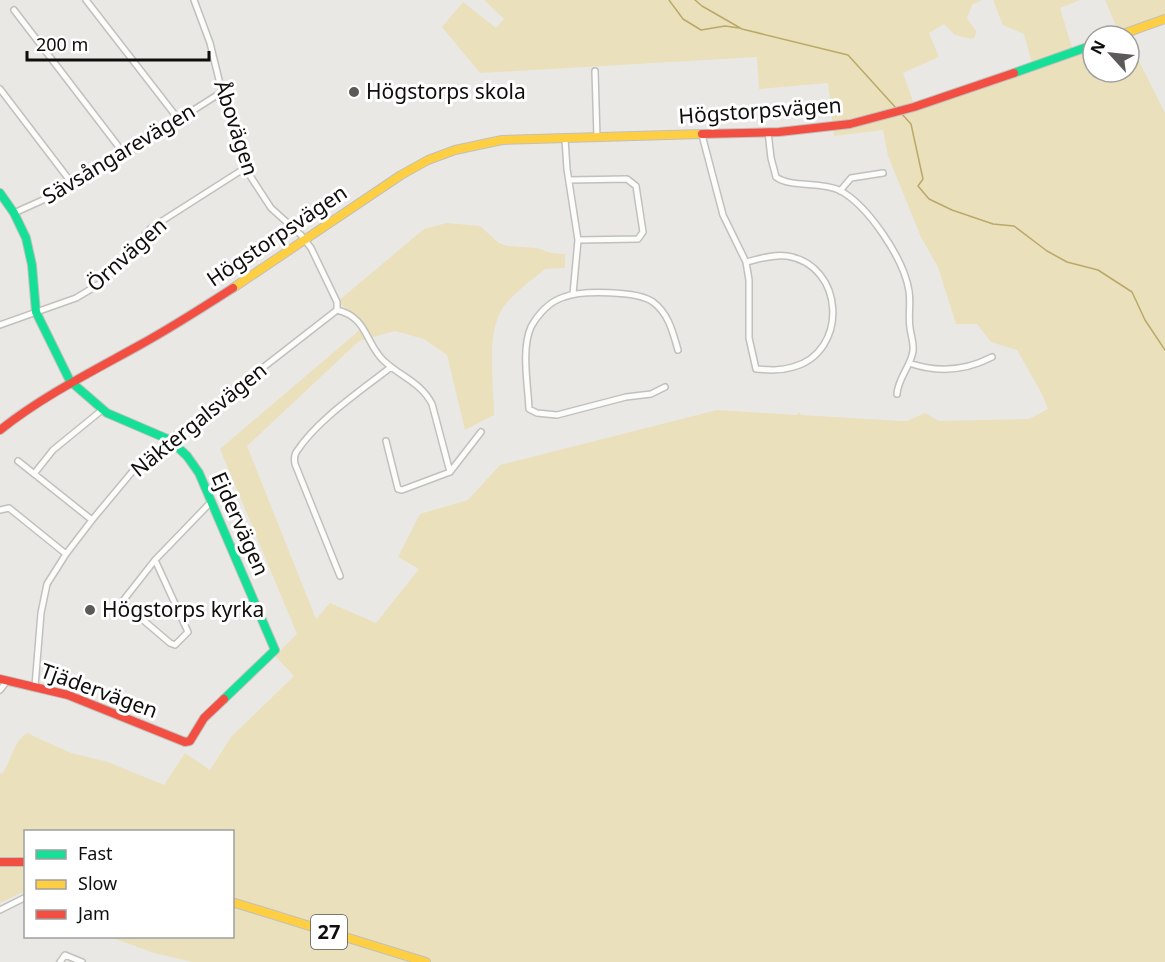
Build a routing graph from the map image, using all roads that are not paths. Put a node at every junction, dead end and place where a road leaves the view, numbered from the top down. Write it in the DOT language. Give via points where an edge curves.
graph roads {
  1 [pos="86,0"];
  2 [pos="194,0"];
  3 [pos="14,10"];
  4 [pos="1165,19"];
  5 [pos="1141,28"];
  6 [pos="1081,49"];
  7 [pos="595,71"];
  8 [pos="0,89"];
  9 [pos="222,92"];
  10 [pos="179,120"];
  11 [pos="768,132"];
  12 [pos="702,135"];
  13 [pos="597,138"];
  14 [pos="565,139"];
  15 [pos="125,155"];
  16 [pos="245,168"];
  17 [pos="883,173"];
  18 [pos="569,180"];
  19 [pos="74,186"];
  20 [pos="840,191"];
  21 [pos="0,194"];
  22 [pos="14,213"];
  23 [pos="304,240"];
  24 [pos="578,240"];
  25 [pos="746,262"];
  26 [pos="573,294"];
  27 [pos="338,310"];
  28 [pos="36,312"];
  29 [pos="0,324"];
  30 [pos="678,350"];
  31 [pos="993,357"];
  32 [pos="909,363"];
  33 [pos="391,367"];
  34 [pos="70,381"];
  35 [pos="664,387"];
  36 [pos="897,394"];
  37 [pos="102,410"];
  38 [pos="0,430"];
  39 [pos="482,432"];
  40 [pos="170,440"];
  41 [pos="386,441"];
  42 [pos="18,461"];
  43 [pos="450,472"];
  44 [pos="34,474"];
  45 [pos="211,502"];
  46 [pos="0,510"];
  47 [pos="92,520"];
  48 [pos="66,554"];
  49 [pos="156,560"];
  50 [pos="340,576"];
  51 [pos="4,680"];
  52 [pos="35,686"];
  53 [pos="0,690"];
  54 [pos="185,742"];
  55 [pos="0,862"];
  56 [pos="24,862"];
  57 [pos="24,898"];
  58 [pos="234,903"];
  59 [pos="0,910"];
  60 [pos="60,962"];
  61 [pos="82,962"];
  62 [pos="426,962"];
  1 -- 10 [label="street"];
  2 -- 9 [label="street, Åbovägen"];
  3 -- 15 [label="street"];
  4 -- 5 [label="street"];
  6 -- 11 [label="street, Högstorpsvägen" via="891,114 836,126"];
  7 -- 13 [label="street"];
  8 -- 19 [label="street"];
  9 -- 10 [label="street, Sävsångarevägen"];
  9 -- 16 [label="street, Åbovägen"];
  10 -- 15 [label="street, Sävsångarevägen"];
  11 -- 12 [label="street, Högstorpsvägen"];
  11 -- 20 [label="street" via="773,169 779,179"];
  12 -- 13 [label="street, Högstorpsvägen"];
  12 -- 25 [label="street" via="723,215"];
  13 -- 14 [label="street, Högstorpsvägen"];
  14 -- 18 [label="street"];
  14 -- 23 [label="street, Högstorpsvägen" via="502,140 428,160"];
  15 -- 19 [label="street, Sävsångarevägen"];
  16 -- 23 [label="street, Åbovägen" via="271,208"];
  16 -- 28 [label="street, Örnvägen" via="151,228 96,286 76,298"];
  17 -- 20 [label="street" via="851,178"];
  18 -- 24 [label="street"];
  18 -- 24 [label="street" via="627,179 636,186 643,232 638,239"];
  19 -- 22 [label="street, Sävsångarevägen"];
  20 -- 32 [label="street" via="865,213 901,267 910,298 913,352"];
  21 -- 22 [label="street"];
  22 -- 28 [label="street" via="31,257"];
  23 -- 27 [label="street" via="338,302"];
  23 -- 34 [label="street, Högstorpsvägen" via="159,334"];
  24 -- 26 [label="street"];
  25 -- 25 [label="street" via="749,338 756,369 774,370 807,362 827,340 833,326 834,309 825,282 806,263 788,256"];
  26 -- 30 [label="street" via="636,294 653,302 664,313"];
  26 -- 35 [label="street" via="552,303 530,329 526,346 529,409 557,415 651,394"];
  27 -- 33 [label="street" via="357,319 382,360"];
  27 -- 40 [label="street, Näktergalsvägen"];
  28 -- 29 [label="street, Örnvägen"];
  28 -- 34 [label="street"];
  31 -- 32 [label="street" via="954,369 924,369"];
  32 -- 36 [label="street"];
  33 -- 43 [label="street" via="428,395"];
  33 -- 50 [label="street" via="324,420 294,457"];
  34 -- 37 [label="street, Ejdervägen"];
  34 -- 38 [label="street, Högstorpsvägen"];
  37 -- 40 [label="street, Ejdervägen"];
  37 -- 44 [label="street" via="53,450"];
  39 -- 43 [label="street"];
  40 -- 45 [label="street, Ejdervägen" via="199,473"];
  40 -- 47 [label="street, Näktergalsvägen" via="132,472"];
  41 -- 43 [label="street" via="398,489"];
  42 -- 44 [label="street"];
  44 -- 47 [label="street"];
  45 -- 49 [label="street"];
  45 -- 54 [label="street, Ejdervägen" via="275,650 210,712 190,741"];
  46 -- 48 [label="street" via="9,508"];
  47 -- 48 [label="street, Näktergalsvägen"];
  48 -- 52 [label="street, Näktergalsvägen" via="47,584"];
  49 -- 49 [label="street" via="122,602 175,645 188,632"];
  51 -- 52 [label="street, Tjädervägen"];
  51 -- 53 [label="street"];
  52 -- 54 [label="street, Tjädervägen" via="68,695"];
  55 -- 56 [label="street"];
  57 -- 59 [label="street"];
  58 -- 62 [label="street, 27"];
  60 -- 61 [label="street" via="65,955"];
}
